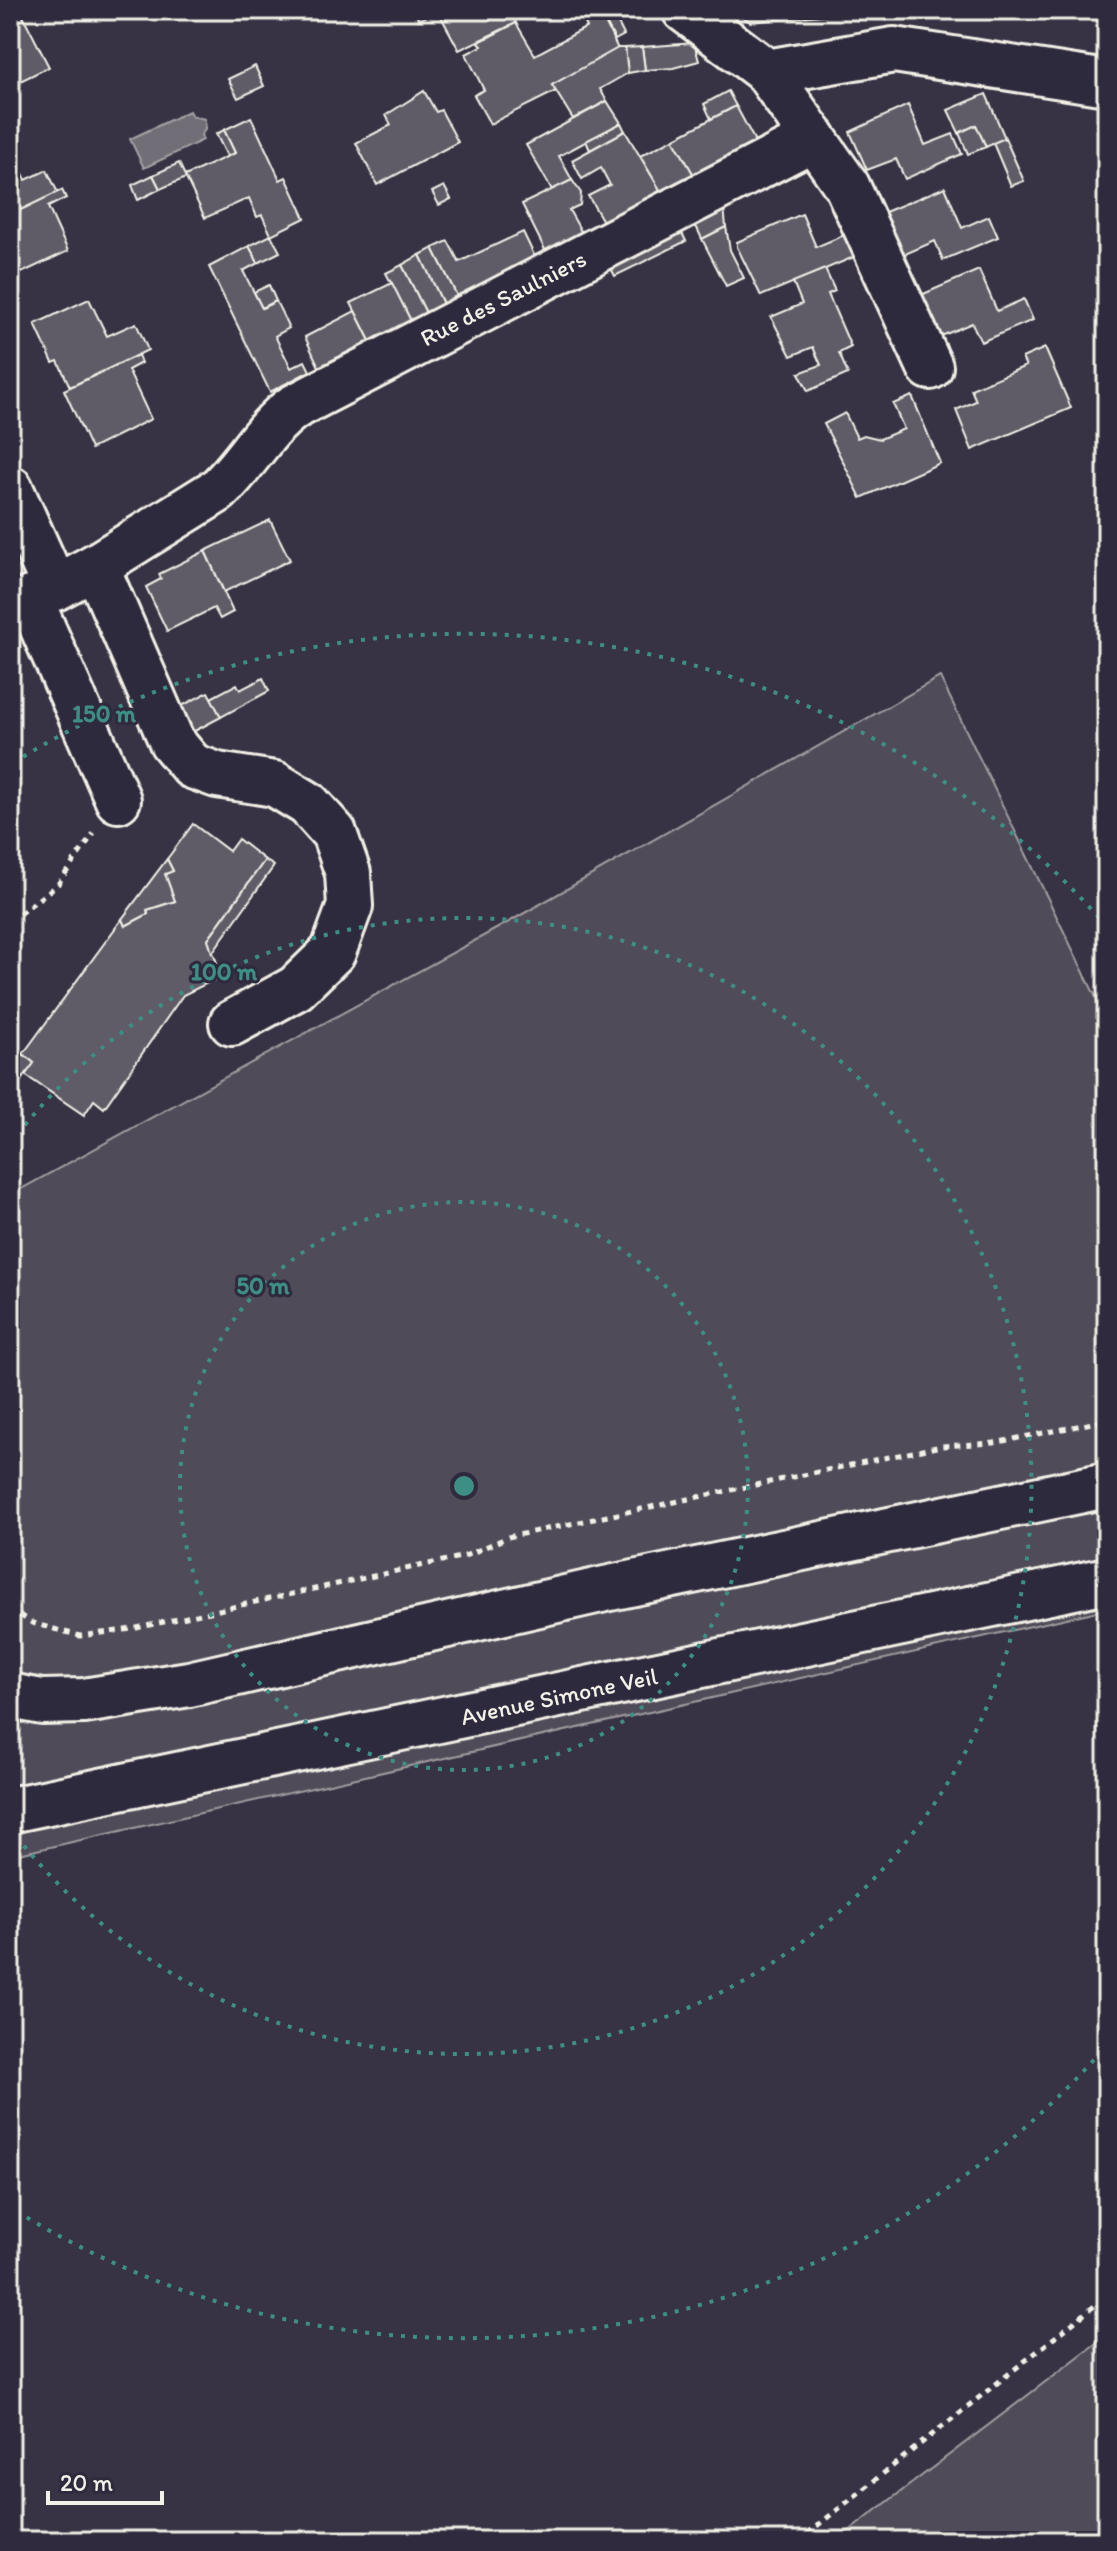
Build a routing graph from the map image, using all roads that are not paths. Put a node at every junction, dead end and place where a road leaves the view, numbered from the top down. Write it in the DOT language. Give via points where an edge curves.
graph roads {
  1 [pos="685,10"];
  2 [pos="767,72"];
  3 [pos="1107,83"];
  4 [pos="814,138"];
  5 [pos="930,367"];
  6 [pos="10,488"];
  7 [pos="96,566"];
  8 [pos="31,598"];
  9 [pos="118,800"];
  10 [pos="232,1023"];
  11 [pos="1107,1485"];
  12 [pos="1107,1580"];
  13 [pos="10,1696"];
  14 [pos="10,1810"];
  1 -- 2 [label="street"];
  2 -- 3 [label="street" via="894,50"];
  2 -- 4 [label="street"];
  4 -- 5 [label="street" via="847,186"];
  4 -- 7 [label="street, Rue des Saulniers" via="294,407 276,420 218,490"];
  6 -- 8 [label="street"];
  7 -- 8 [label="street, Rue des Saulniers"];
  7 -- 10 [label="street" via="172,742 192,766 275,784 308,804 334,833 348,873 350,906 333,952 296,988"];
  8 -- 9 [label="street"];
  11 -- 13 [label="street" via="605,1589 189,1684 84,1701"];
  12 -- 14 [label="street, Avenue Simone Veil"];
}
